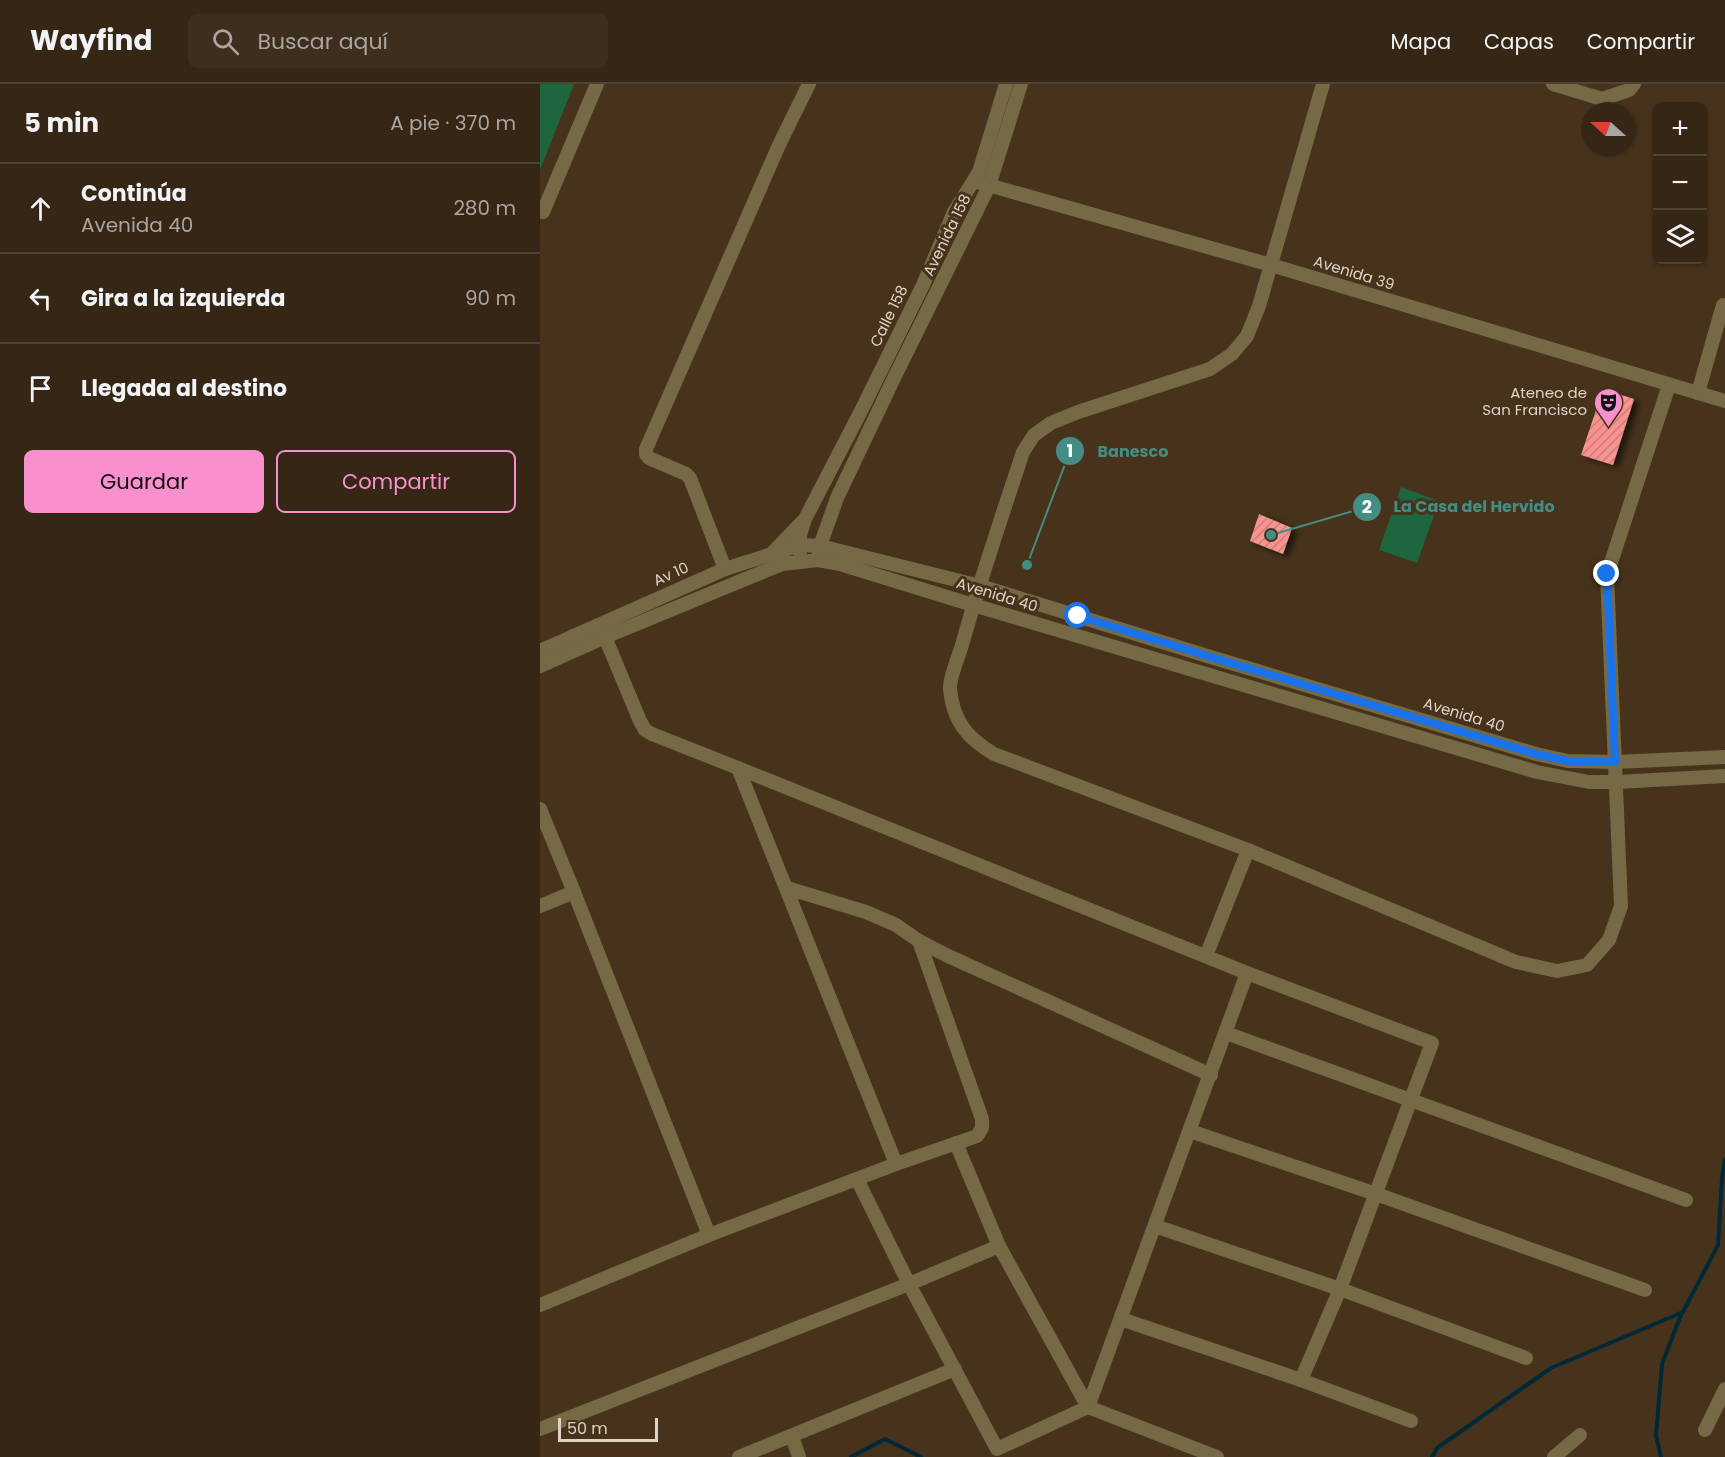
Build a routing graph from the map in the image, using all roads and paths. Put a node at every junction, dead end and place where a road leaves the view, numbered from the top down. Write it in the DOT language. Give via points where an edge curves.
graph roads {
  1 [pos="597,84"];
  2 [pos="809,84"];
  3 [pos="1006,84"];
  4 [pos="1021,84"];
  5 [pos="1323,84"];
  6 [pos="1554,84"];
  7 [pos="1634,84"];
  8 [pos="974,181"];
  9 [pos="989,186"];
  10 [pos="541,214"];
  11 [pos="1271,266"];
  12 [pos="923,285"];
  13 [pos="937,291"];
  14 [pos="1723,305"];
  15 [pos="901,329"];
  16 [pos="915,335"];
  17 [pos="880,372"];
  18 [pos="894,378"];
  19 [pos="1669,384"];
  20 [pos="1698,393"];
  21 [pos="1725,401"];
  22 [pos="847,437"];
  23 [pos="863,443"];
  24 [pos="830,518"];
  25 [pos="805,519"];
  26 [pos="800,545"];
  27 [pos="819,553"];
  28 [pos="850,553"];
  29 [pos="771,554"];
  30 [pos="801,561"];
  31 [pos="724,569"];
  32 [pos="980,586"];
  33 [pos="973,605"];
  34 [pos="604,637"];
  35 [pos="540,651"];
  36 [pos="540,666"];
  37 [pos="1725,757"];
  38 [pos="1615,762"];
  39 [pos="738,768"];
  40 [pos="1725,776"];
  41 [pos="1617,782"];
  42 [pos="540,809"];
  43 [pos="1248,850"];
  44 [pos="787,888"];
  45 [pos="574,892"];
  46 [pos="540,906"];
  47 [pos="919,941"];
  48 [pos="1206,956"];
  49 [pos="1247,973"];
  50 [pos="1226,1033"];
  51 [pos="1211,1075"];
  52 [pos="1411,1101"];
  53 [pos="1190,1131"];
  54 [pos="956,1143"];
  55 [pos="896,1164"];
  56 [pos="857,1179"];
  57 [pos="1376,1194"];
  58 [pos="1686,1200"];
  59 [pos="1155,1226"];
  60 [pos="709,1235"];
  61 [pos="999,1246"];
  62 [pos="909,1284"];
  63 [pos="1340,1289"];
  64 [pos="1645,1290"];
  65 [pos="540,1305"];
  66 [pos="1121,1319"];
  67 [pos="1526,1358"];
  68 [pos="955,1369"];
  69 [pos="1301,1380"];
  70 [pos="1725,1389"];
  71 [pos="1088,1407"];
  72 [pos="1411,1421"];
  73 [pos="540,1429"];
  74 [pos="1705,1430"];
  75 [pos="1580,1435"];
  76 [pos="792,1436"];
  77 [pos="739,1457"];
  78 [pos="799,1457"];
  79 [pos="1217,1457"];
  80 [pos="1554,1457"];
  1 -- 10 [label="street"];
  2 -- 31 [label="street" via="646,449 649,458 690,478"];
  3 -- 8 [label="street, Calle 158"];
  4 -- 9 [label="street, Avenida 158"];
  5 -- 11 [label="street"];
  6 -- 7 [label="street" via="1602,99 1629,90"];
  8 -- 9 [label="street, Avenida 39"];
  8 -- 12 [label="street, Calle 158" via="954,213"];
  9 -- 11 [label="street, Avenida 39"];
  9 -- 13 [label="street, Avenida 158"];
  11 -- 19 [label="street, Avenida 39"];
  11 -- 32 [label="street" via="1247,336 1232,354 1210,369 1078,412 1034,435 1023,452"];
  12 -- 13 [label="street"];
  12 -- 15 [label="street, Calle 158"];
  13 -- 16 [label="street, Avenida 158"];
  14 -- 20 [label="street"];
  15 -- 16 [label="street"];
  15 -- 17 [label="street, Calle 158"];
  16 -- 18 [label="street, Avenida 158"];
  17 -- 18 [label="street"];
  17 -- 22 [label="street, Calle 158"];
  18 -- 23 [label="street, Avenida 158"];
  19 -- 20 [label="street, Avenida 39"];
  19 -- 38 [label="street" via="1607,574"];
  20 -- 21 [label="street, Avenida 39"];
  22 -- 23 [label="street"];
  22 -- 25 [label="street, Calle 158"];
  23 -- 24 [label="street, Avenida 158"];
  24 -- 27 [label="street, Avenida 158"];
  24 -- 28 [label="street" via="834,537"];
  25 -- 26 [label="street, Calle 158"];
  25 -- 29 [label="street"];
  26 -- 27 [label="street, Av 10"];
  26 -- 29 [label="street, Av 10"];
  26 -- 30 [label="street, Calle 158"];
  27 -- 28 [label="street, Avenida 40"];
  27 -- 30 [label="street"];
  27 -- 33 [label="street, Avenida 40" via="840,564"];
  28 -- 32 [label="street, Avenida 40"];
  29 -- 31 [label="street, Av 10"];
  30 -- 34 [label="street" via="782,564"];
  31 -- 35 [label="street, Av 10"];
  32 -- 33 [label="street"];
  32 -- 38 [label="street, Avenida 40" via="1536,754 1568,761"];
  33 -- 41 [label="street, Avenida 40" via="1537,772 1589,782"];
  33 -- 43 [label="street" via="950,687 956,714 966,733 979,745"];
  34 -- 36 [label="street"];
  34 -- 39 [label="street" via="645,729"];
  37 -- 38 [label="street, Avenida 40"];
  38 -- 41 [label="street"];
  39 -- 44 [label="street"];
  39 -- 48 [label="street"];
  40 -- 41 [label="street, Avenida 40"];
  41 -- 43 [label="street" via="1621,906 1609,940 1587,965 1557,971 1515,962"];
  42 -- 45 [label="street"];
  43 -- 48 [label="street"];
  44 -- 47 [label="street" via="866,912"];
  44 -- 55 [label="street"];
  45 -- 46 [label="street"];
  45 -- 60 [label="street"];
  47 -- 51 [label="street"];
  47 -- 54 [label="street" via="982,1119 977,1136"];
  48 -- 49 [label="street"];
  49 -- 50 [label="street"];
  49 -- 52 [label="street" via="1432,1043"];
  50 -- 51 [label="street"];
  50 -- 52 [label="street"];
  51 -- 53 [label="street"];
  52 -- 57 [label="street"];
  52 -- 58 [label="street"];
  53 -- 57 [label="street"];
  53 -- 59 [label="street"];
  54 -- 55 [label="street"];
  54 -- 61 [label="street"];
  55 -- 56 [label="street"];
  56 -- 60 [label="street"];
  56 -- 62 [label="street"];
  57 -- 63 [label="street"];
  57 -- 64 [label="street"];
  59 -- 63 [label="street"];
  59 -- 66 [label="street"];
  60 -- 65 [label="street"];
  61 -- 62 [label="street"];
  61 -- 71 [label="street"];
  62 -- 68 [label="street"];
  62 -- 73 [label="street"];
  63 -- 67 [label="street"];
  63 -- 69 [label="street"];
  66 -- 69 [label="street"];
  66 -- 71 [label="street"];
  68 -- 71 [label="street" via="997,1449"];
  68 -- 76 [label="street"];
  69 -- 72 [label="street"];
  70 -- 74 [label="street"];
  71 -- 79 [label="street"];
  75 -- 80 [label="street"];
  76 -- 77 [label="street"];
  76 -- 78 [label="street"];
}
